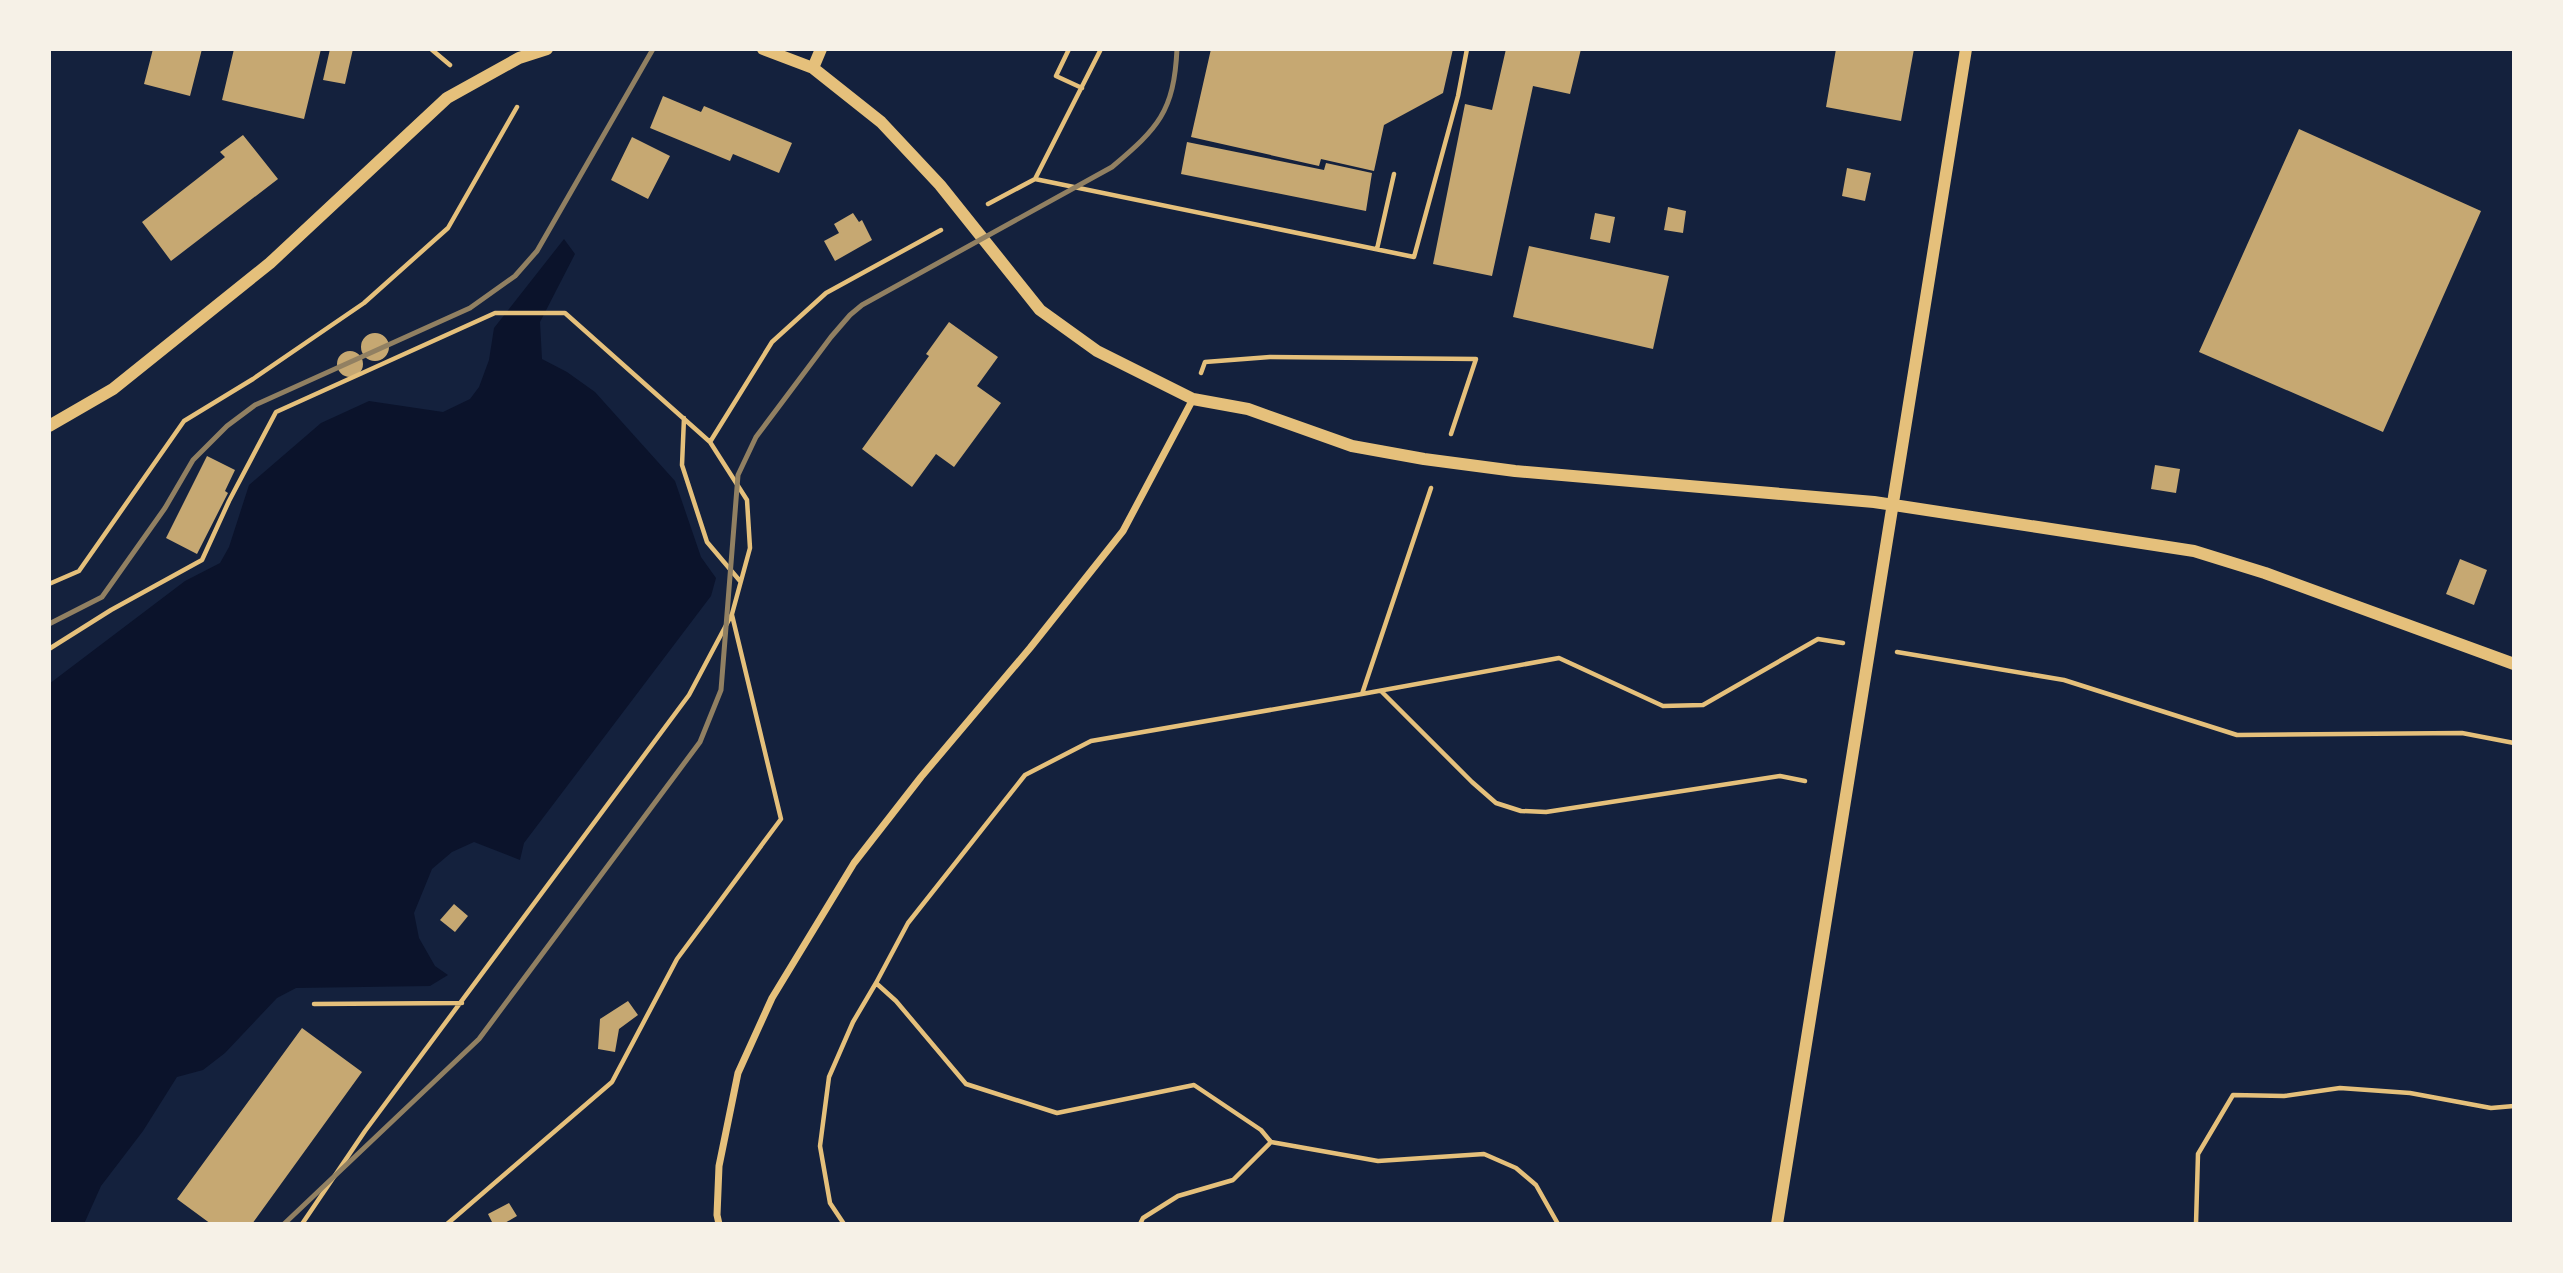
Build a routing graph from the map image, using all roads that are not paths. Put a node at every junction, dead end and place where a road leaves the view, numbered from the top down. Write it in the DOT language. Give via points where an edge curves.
graph roads {
  1 [pos="547,49"];
  2 [pos="762,49"];
  3 [pos="821,49"];
  4 [pos="1966,49"];
  5 [pos="813,68"];
  6 [pos="1192,399"];
  7 [pos="49,426"];
  8 [pos="2514,664"];
  9 [pos="719,1224"];
  10 [pos="1777,1224"];
  1 -- 7 [label="street" via="519,58 447,98 270,262 113,389"];
  2 -- 5 [label="street"];
  3 -- 5 [label="street"];
  4 -- 10 [label="street"];
  5 -- 6 [label="street" via="881,122 940,185 1040,310 1097,351"];
  6 -- 8 [label="street" via="1248,409 1352,446 1423,459 1874,502 2194,551"];
  6 -- 9 [label="street" via="1123,531 854,863 772,998 738,1073 719,1166"];
}
